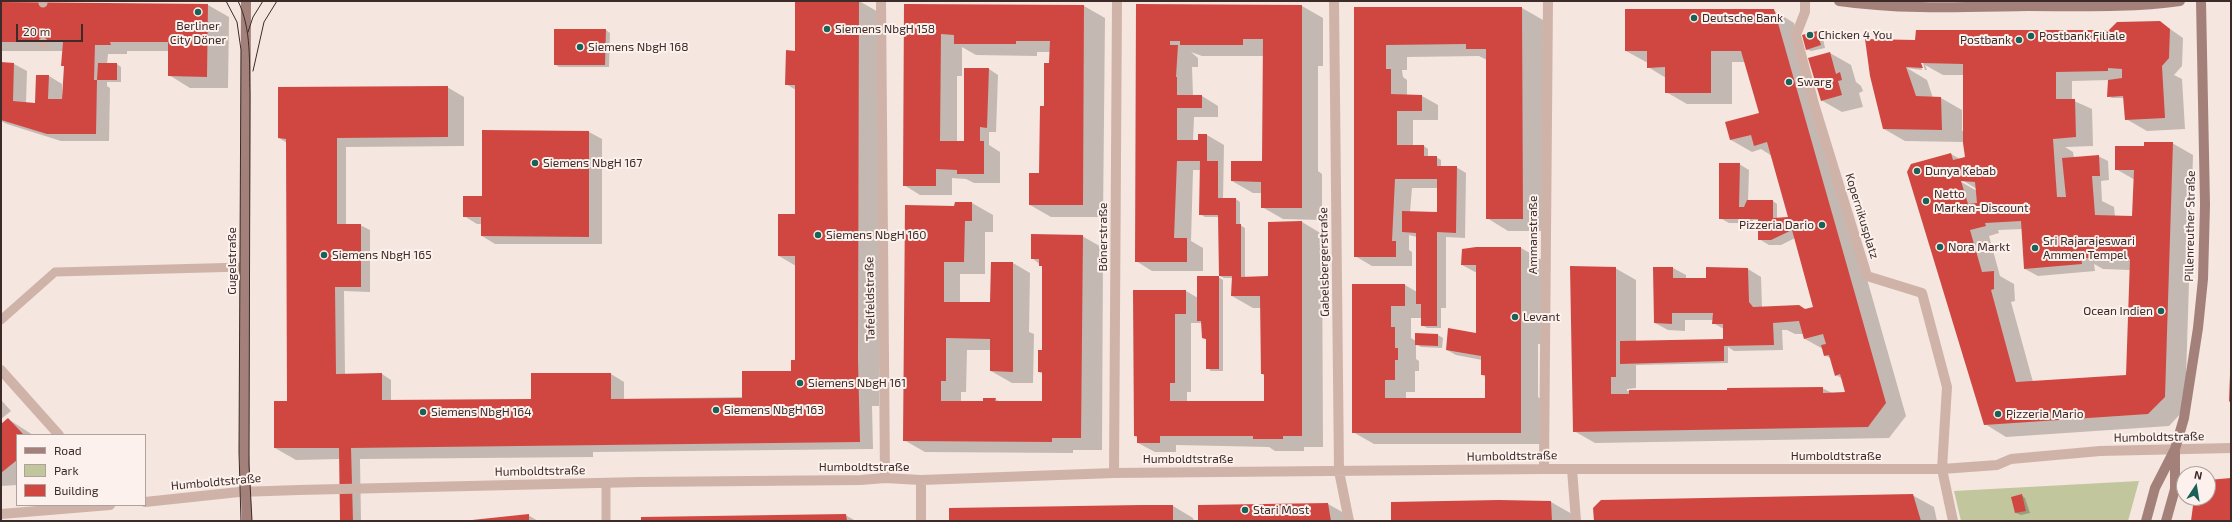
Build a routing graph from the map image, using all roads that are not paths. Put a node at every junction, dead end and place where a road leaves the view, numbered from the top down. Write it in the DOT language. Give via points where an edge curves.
graph roads {
  1 [pos="246,1"];
  2 [pos="880,1"];
  3 [pos="1117,1"];
  4 [pos="1334,1"];
  5 [pos="1548,1"];
  6 [pos="1805,1"];
  7 [pos="1839,1"];
  8 [pos="2180,1"];
  9 [pos="2201,1"];
  10 [pos="244,267"];
  11 [pos="1,320"];
  12 [pos="1,370"];
  13 [pos="58,434"];
  14 [pos="2231,448"];
  15 [pos="2175,449"];
  16 [pos="1544,469"];
  17 [pos="1572,469"];
  18 [pos="1942,469"];
  19 [pos="1339,471"];
  20 [pos="1114,473"];
  21 [pos="885,478"];
  22 [pos="921,480"];
  23 [pos="606,483"];
  24 [pos="245,492"];
  25 [pos="146,502"];
  26 [pos="86,506"];
  27 [pos="1,514"];
  28 [pos="247,521"];
  29 [pos="606,521"];
  30 [pos="921,521"];
  31 [pos="1349,521"];
  32 [pos="1576,521"];
  33 [pos="1953,521"];
  34 [pos="2146,521"];
  35 [pos="2166,521"];
  1 -- 10 [label="main road, Gugelstraße"];
  2 -- 21 [label="street, Tafelfeldstraße"];
  3 -- 20 [label="street, Bönerstraße"];
  4 -- 19 [label="street, Gabelsbergerstraße"];
  5 -- 16 [label="street, Ammanstraße"];
  6 -- 18 [label="street, Kopernikusplatz" via="1805,12 1796,35 1814,104 1867,276 1922,293 1947,387"];
  7 -- 8 [label="main road" via="1916,7 2142,5"];
  9 -- 15 [label="main road, Pillenreuther Straße" via="2205,205 2203,279 2193,372"];
  10 -- 11 [label="lane" via="55,272"];
  10 -- 24 [label="main road, Gugelstraße"];
  12 -- 13 [label="street"];
  14 -- 15 [label="street, Humboldtstraße"];
  15 -- 18 [label="street, Humboldtstraße" via="2100,452"];
  15 -- 34 [label="main road, Pillenreuther Straße" via="2155,488"];
  15 -- 35 [label="main road, Pillenreuther Straße" via="2175,489"];
  16 -- 17 [label="street, Humboldtstraße"];
  16 -- 19 [label="street, Humboldtstraße"];
  17 -- 18 [label="street, Humboldtstraße"];
  17 -- 32 [label="street"];
  18 -- 33 [label="street, Kopernikusplatz"];
  19 -- 20 [label="street, Humboldtstraße"];
  19 -- 31 [label="street, Gabelsbergerstraße"];
  20 -- 22 [label="street, Humboldtstraße"];
  21 -- 22 [label="street, Humboldtstraße"];
  21 -- 23 [label="street, Humboldtstraße"];
  22 -- 30 [label="street"];
  23 -- 24 [label="street, Humboldtstraße"];
  23 -- 29 [label="lane"];
  24 -- 25 [label="street, Humboldtstraße"];
  24 -- 28 [label="main road, Gugelstraße"];
  26 -- 27 [label="street"];
}
